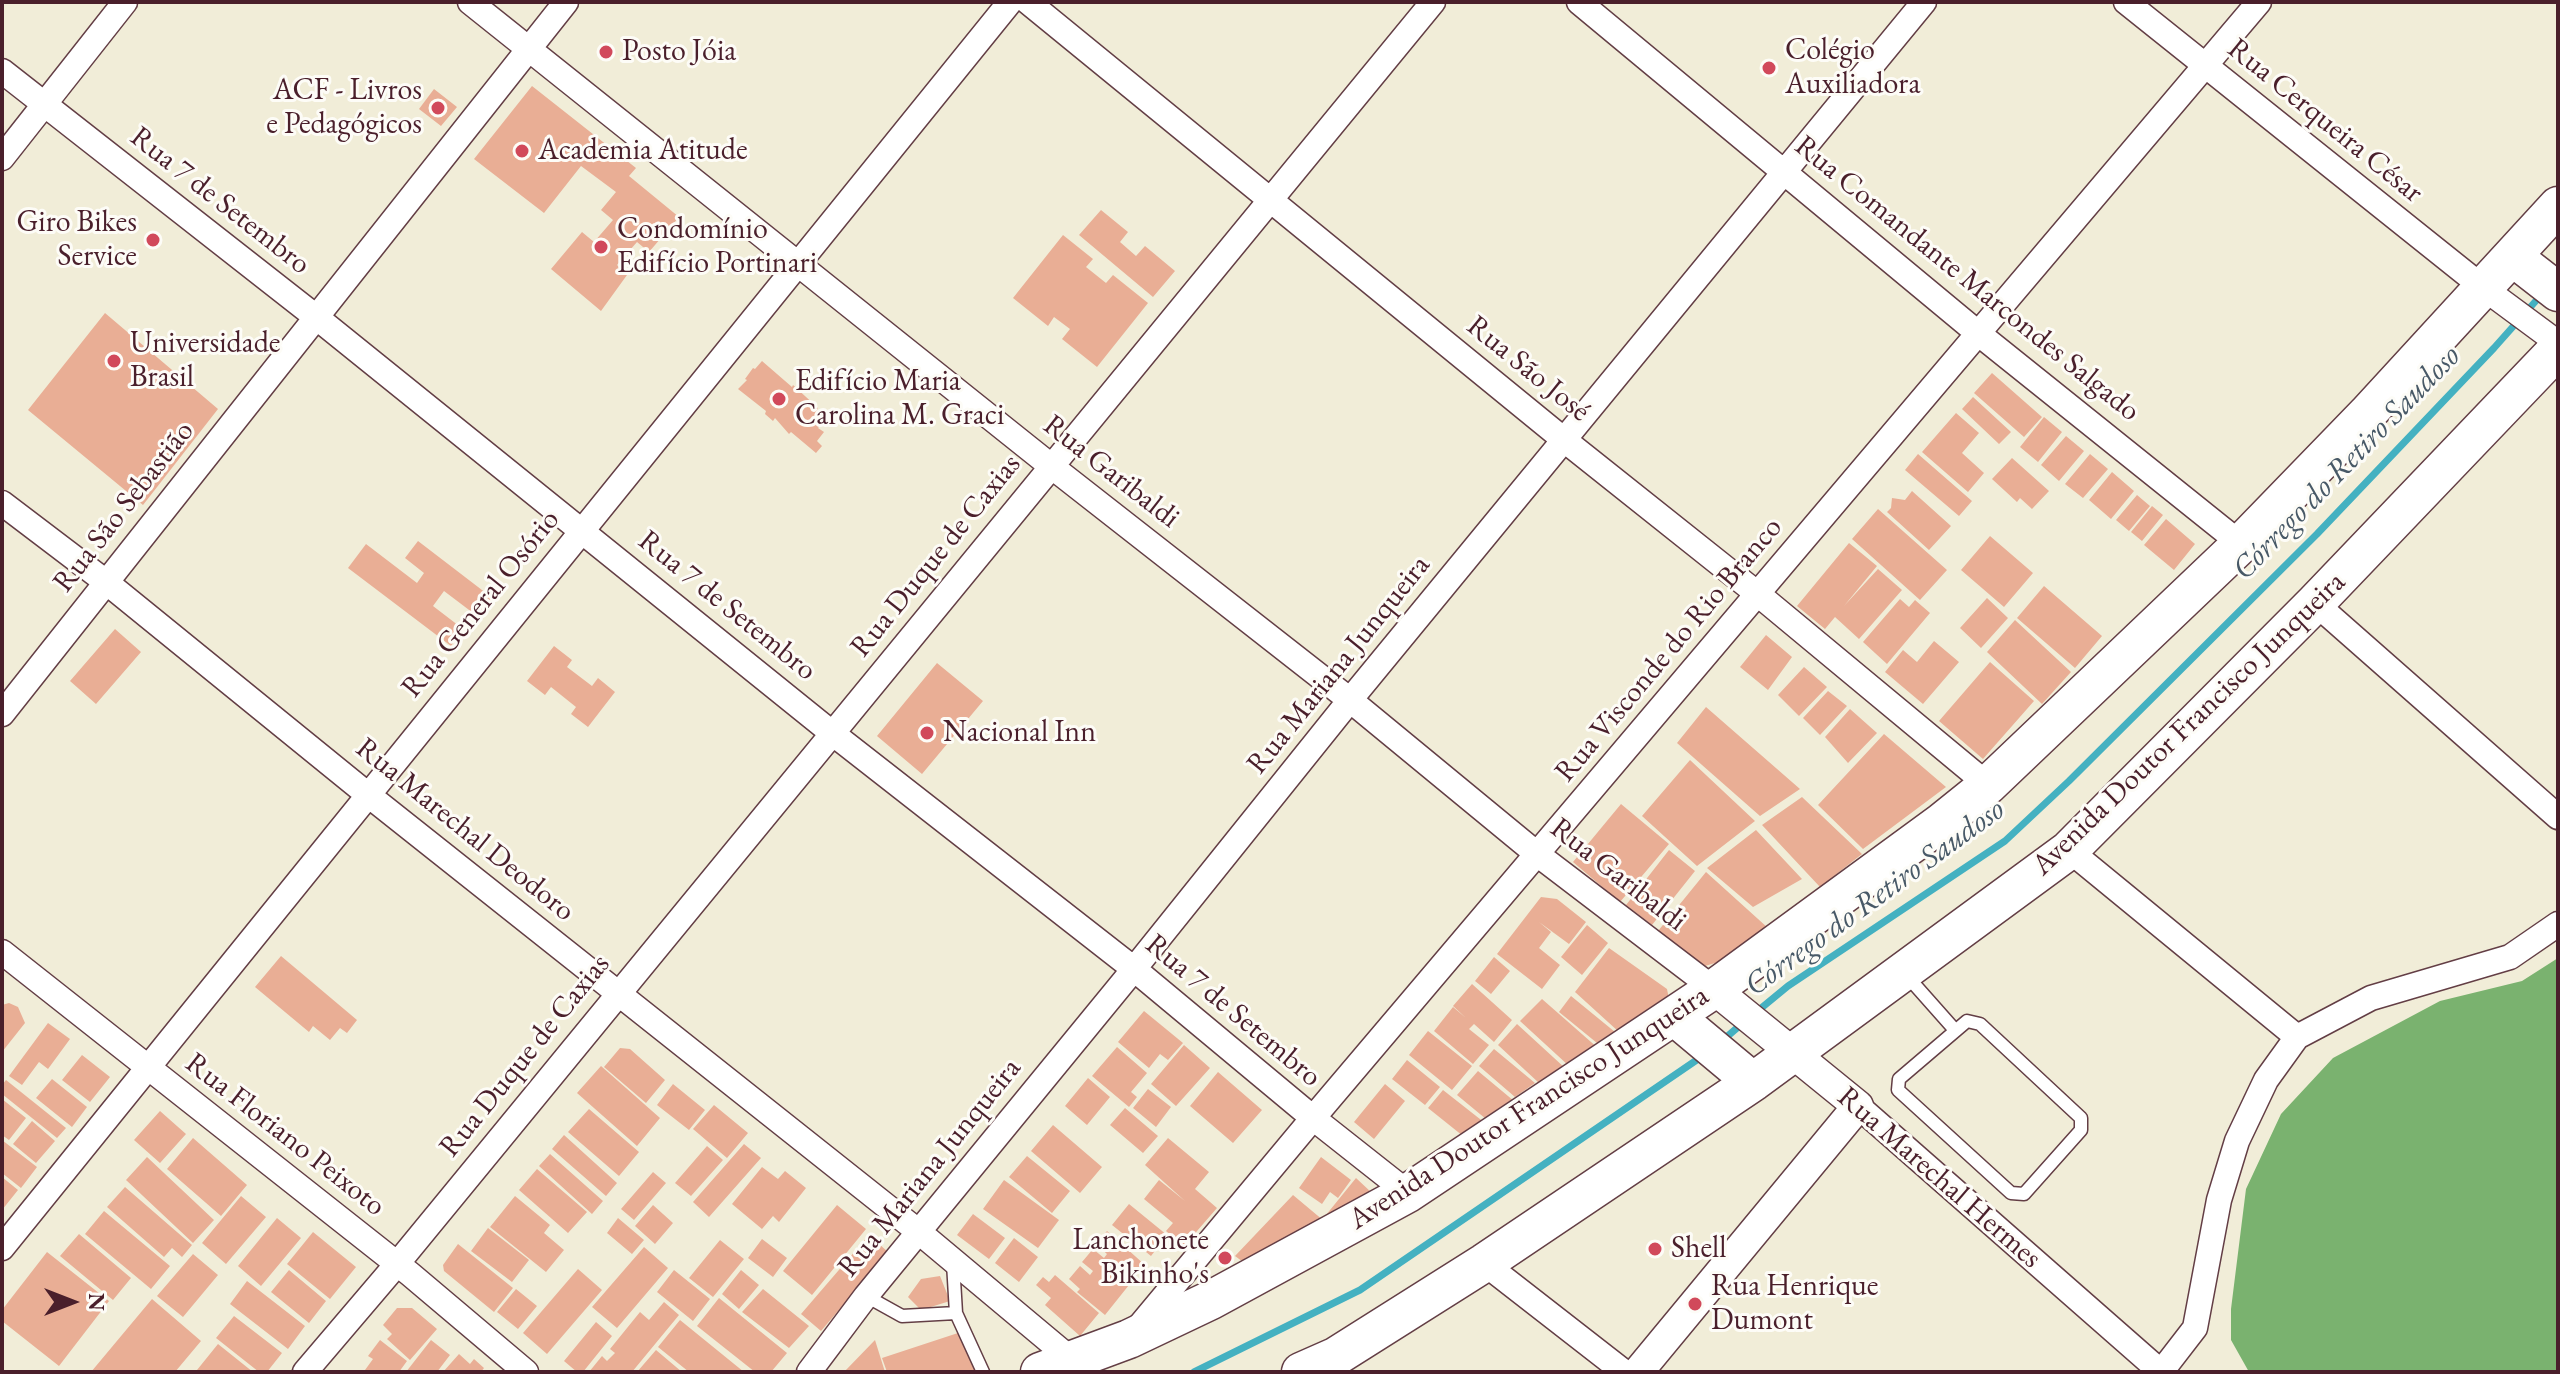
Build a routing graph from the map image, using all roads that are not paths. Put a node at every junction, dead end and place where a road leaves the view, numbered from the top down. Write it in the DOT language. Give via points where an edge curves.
graph roads {
  1 [pos="125,2"];
  2 [pos="470,2"];
  3 [pos="566,2"];
  4 [pos="1010,2"];
  5 [pos="1028,2"];
  6 [pos="1433,2"];
  7 [pos="1579,2"];
  8 [pos="1924,2"];
  9 [pos="2126,2"];
  10 [pos="2259,2"];
  11 [pos="529,49"];
  12 [pos="2205,66"];
  13 [pos="2,71"];
  14 [pos="45,105"];
  15 [pos="2,158"];
  16 [pos="1786,171"];
  17 [pos="1271,198"];
  18 [pos="2558,206"];
  19 [pos="2520,262"];
  20 [pos="800,265"];
  21 [pos="2558,292"];
  22 [pos="2492,295"];
  23 [pos="316,317"];
  24 [pos="1979,334"];
  25 [pos="2553,341"];
  26 [pos="1563,439"];
  27 [pos="1051,466"];
  28 [pos="2,503"];
  29 [pos="582,530"];
  30 [pos="2241,544"];
  31 [pos="106,582"];
  32 [pos="1759,595"];
  33 [pos="2315,603"];
  34 [pos="1350,700"];
  35 [pos="2,714"];
  36 [pos="832,733"];
  37 [pos="1988,785"];
  38 [pos="367,794"];
  39 [pos="2558,817"];
  40 [pos="2069,850"];
  41 [pos="1537,854"];
  42 [pos="2558,924"];
  43 [pos="2,952"];
  44 [pos="1134,969"];
  45 [pos="1904,973"];
  46 [pos="617,993"];
  47 [pos="1724,997"];
  48 [pos="1686,1026"];
  49 [pos="1954,1029"];
  50 [pos="2297,1037"];
  51 [pos="1785,1046"];
  52 [pos="148,1067"];
  53 [pos="1745,1075"];
  54 [pos="1858,1106"];
  55 [pos="1313,1118"];
  56 [pos="1408,1193"];
  57 [pos="919,1232"];
  58 [pos="2,1248"];
  59 [pos="953,1260"];
  60 [pos="1484,1263"];
  61 [pos="397,1264"];
  62 [pos="866,1296"];
  63 [pos="956,1313"];
  64 [pos="1129,1339"];
  65 [pos="1056,1366"];
  66 [pos="305,1372"];
  67 [pos="526,1372"];
  68 [pos="809,1372"];
  69 [pos="983,1372"];
  70 [pos="1301,1372"];
  71 [pos="1624,1372"];
  72 [pos="1638,1372"];
  73 [pos="2161,1372"];
  1 -- 14 [label="street"];
  2 -- 11 [label="street, Rua Garibaldi"];
  3 -- 11 [label="street, Rua São Sebastião"];
  4 -- 20 [label="street, Rua General Osório"];
  5 -- 17 [label="street, Rua São José"];
  6 -- 17 [label="street, Rua Duque de Caxias"];
  7 -- 16 [label="street, Rua Comandante Marcondes Salgado"];
  8 -- 16 [label="street, Rua Mariana Junqueira"];
  9 -- 12 [label="street, Rua Cerqueira César"];
  10 -- 12 [label="street, Rua Visconde do Rio Branco"];
  11 -- 20 [label="street, Rua Garibaldi"];
  11 -- 23 [label="street, Rua São Sebastião"];
  12 -- 22 [label="street, Rua Cerqueira César"];
  12 -- 24 [label="street, Rua Visconde do Rio Branco"];
  13 -- 14 [label="street, Rua 7 de Setembro"];
  14 -- 15 [label="street"];
  14 -- 23 [label="street, Rua 7 de Setembro"];
  16 -- 24 [label="street, Rua Comandante Marcondes Salgado"];
  16 -- 26 [label="street, Rua Mariana Junqueira"];
  17 -- 26 [label="street, Rua São José"];
  17 -- 27 [label="street, Rua Duque de Caxias"];
  18 -- 19 [label="main road, Avenida Doutor Francisco Junqueira"];
  19 -- 21 [label="main road"];
  19 -- 22 [label="main road, Avenida Doutor Francisco Junqueira"];
  20 -- 27 [label="street, Rua Garibaldi"];
  20 -- 29 [label="street, Rua General Osório"];
  22 -- 25 [label="street, Rua Cerqueira César"];
  22 -- 30 [label="main road, Avenida Doutor Francisco Junqueira"];
  23 -- 29 [label="street, Rua 7 de Setembro"];
  23 -- 31 [label="street, Rua São Sebastião"];
  24 -- 30 [label="street, Rua Comandante Marcondes Salgado"];
  24 -- 32 [label="street, Rua Visconde do Rio Branco"];
  25 -- 33 [label="main road, Avenida Doutor Francisco Junqueira"];
  26 -- 32 [label="street, Rua São José"];
  26 -- 34 [label="street, Rua Mariana Junqueira"];
  27 -- 34 [label="street, Rua Garibaldi"];
  27 -- 36 [label="street, Rua Duque de Caxias"];
  28 -- 31 [label="street, Rua Marechal Deodoro"];
  29 -- 36 [label="street, Rua 7 de Setembro"];
  29 -- 38 [label="street, Rua General Osório"];
  30 -- 37 [label="main road, Avenida Doutor Francisco Junqueira"];
  31 -- 35 [label="street, Rua São Sebastião"];
  31 -- 38 [label="street, Rua Marechal Deodoro"];
  32 -- 37 [label="street, Rua São José"];
  32 -- 41 [label="street, Rua Visconde do Rio Branco"];
  33 -- 39 [label="street"];
  33 -- 40 [label="main road, Avenida Doutor Francisco Junqueira"];
  34 -- 41 [label="street, Rua Garibaldi"];
  34 -- 44 [label="street, Rua Mariana Junqueira"];
  36 -- 44 [label="street, Rua 7 de Setembro"];
  36 -- 46 [label="street, Rua Duque de Caxias"];
  37 -- 47 [label="main road, Avenida Doutor Francisco Junqueira"];
  38 -- 46 [label="street, Rua Marechal Deodoro"];
  38 -- 52 [label="street, Rua General Osório"];
  40 -- 45 [label="main road, Avenida Doutor Francisco Junqueira"];
  40 -- 50 [label="street"];
  41 -- 47 [label="street, Rua Garibaldi"];
  41 -- 55 [label="street, Rua Visconde do Rio Branco"];
  42 -- 50 [label="street" via="2510,957 2371,998"];
  43 -- 52 [label="street, Rua Floriano Peixoto"];
  44 -- 55 [label="street, Rua 7 de Setembro"];
  44 -- 57 [label="street, Rua Mariana Junqueira"];
  45 -- 49 [label="lane"];
  45 -- 51 [label="main road, Avenida Doutor Francisco Junqueira"];
  46 -- 57 [label="street, Rua Marechal Deodoro"];
  46 -- 61 [label="street, Rua Duque de Caxias"];
  47 -- 48 [label="main road, Avenida Doutor Francisco Junqueira"];
  47 -- 51 [label="street, Rua Marechal Hermes"];
  48 -- 53 [label="main road"];
  48 -- 56 [label="main road, Avenida Doutor Francisco Junqueira"];
  49 -- 49 [label="lane" via="1899,1079 1898,1090 2011,1193 2024,1194 2081,1130 2081,1118 1980,1024 1967,1021"];
  50 -- 73 [label="street" via="2266,1080 2237,1141 2219,1200 2195,1328"];
  51 -- 53 [label="main road, Avenida Doutor Francisco Junqueira"];
  51 -- 54 [label="street, Rua Marechal Hermes"];
  52 -- 58 [label="street, Rua General Osório"];
  52 -- 61 [label="street, Rua Floriano Peixoto"];
  53 -- 60 [label="main road, Avenida Doutor Francisco Junqueira"];
  54 -- 72 [label="street"];
  54 -- 73 [label="street, Rua Marechal Hermes"];
  55 -- 56 [label="street, Rua 7 de Setembro"];
  55 -- 64 [label="street, Rua Visconde do Rio Branco"];
  56 -- 64 [label="main road, Avenida Doutor Francisco Junqueira"];
  57 -- 59 [label="street, Rua Marechal Deodoro"];
  57 -- 62 [label="street, Rua Mariana Junqueira"];
  59 -- 63 [label="lane"];
  59 -- 65 [label="street, Rua Marechal Deodoro"];
  60 -- 70 [label="main road, Avenida Doutor Francisco Junqueira" via="1335,1357"];
  60 -- 71 [label="street"];
  61 -- 66 [label="street, Rua Duque de Caxias"];
  61 -- 67 [label="street, Rua Floriano Peixoto"];
  62 -- 63 [label="lane" via="902,1316"];
  62 -- 68 [label="street, Rua Mariana Junqueira"];
  63 -- 69 [label="lane"];
  64 -- 65 [label="main road, Avenida Doutor Francisco Junqueira"];
}
